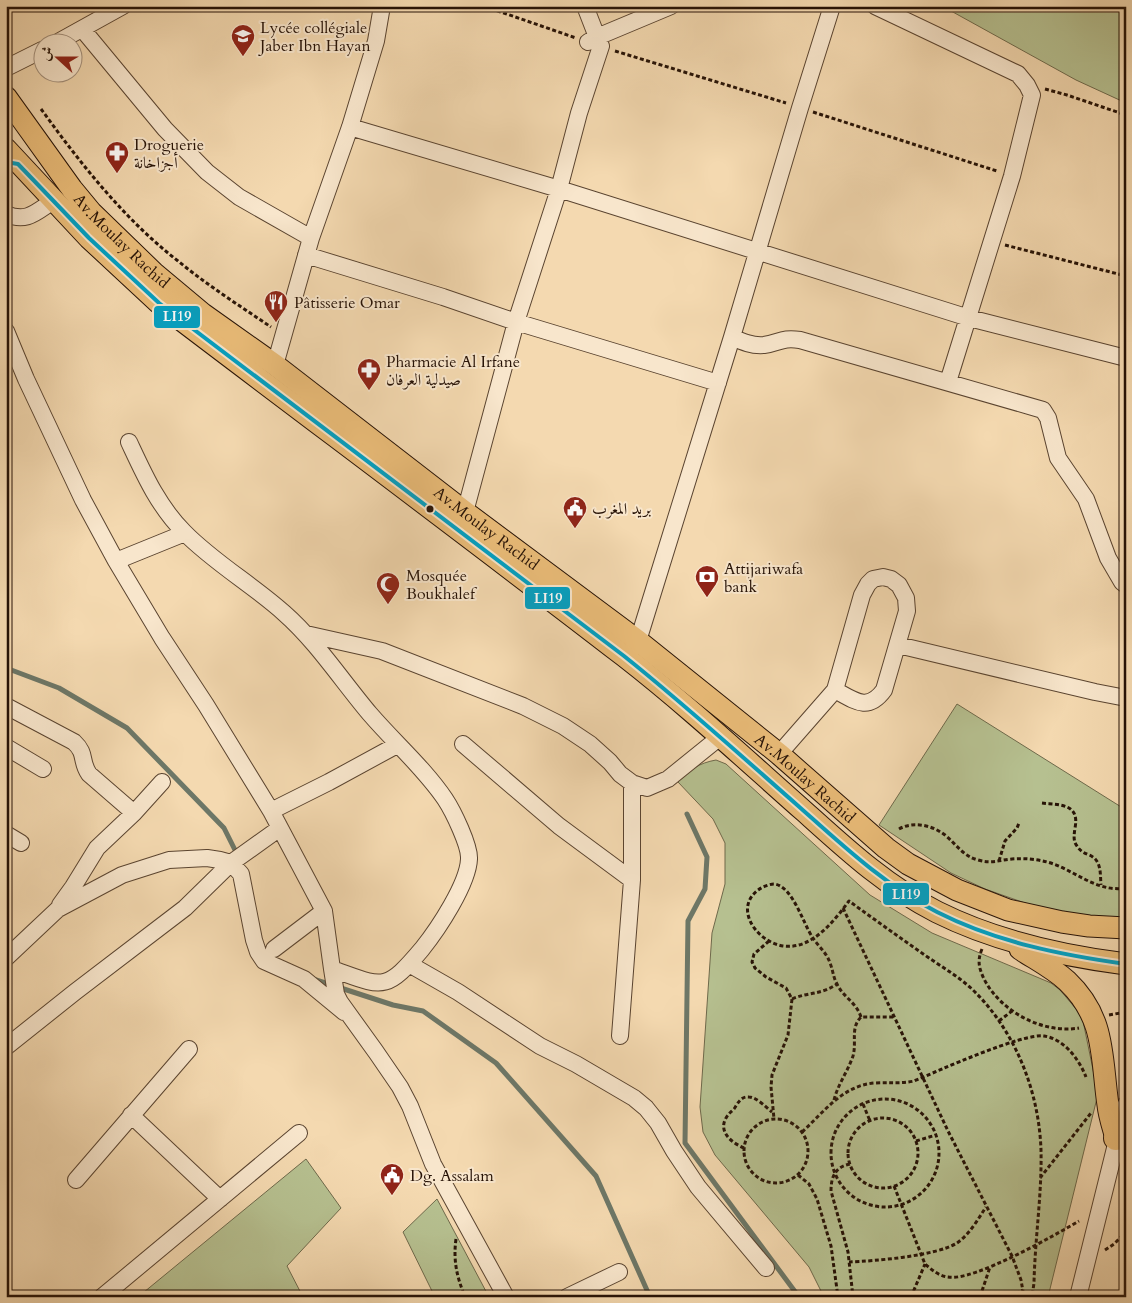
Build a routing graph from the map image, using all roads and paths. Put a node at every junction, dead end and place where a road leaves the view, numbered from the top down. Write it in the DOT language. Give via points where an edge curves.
graph roads {
  1 [pos="123,6"];
  2 [pos="382,6"];
  3 [pos="478,6"];
  4 [pos="584,6"];
  5 [pos="672,6"];
  6 [pos="832,6"];
  7 [pos="875,6"];
  8 [pos="83,30"];
  9 [pos="79,32"];
  10 [pos="595,42"];
  11 [pos="32,55"];
  12 [pos="6,68"];
  13 [pos="1027,85"];
  14 [pos="6,97"];
  15 [pos="41,109"];
  16 [pos="1126,115"];
  17 [pos="350,127"];
  18 [pos="10,159"];
  19 [pos="559,189"];
  20 [pos="53,201"];
  21 [pos="6,214"];
  22 [pos="311,238"];
  23 [pos="992,241"];
  24 [pos="757,252"];
  25 [pos="306,255"];
  26 [pos="1126,276"];
  27 [pos="969,318"];
  28 [pos="516,322"];
  29 [pos="6,331"];
  30 [pos="283,336"];
  31 [pos="732,337"];
  32 [pos="1126,358"];
  33 [pos="275,365"];
  34 [pos="948,382"];
  35 [pos="718,383"];
  36 [pos="129,442"];
  37 [pos="465,512"];
  38 [pos="184,533"];
  39 [pos="116,561"];
  40 [pos="1126,584"];
  41 [pos="306,634"];
  42 [pos="898,645"];
  43 [pos="632,650"];
  44 [pos="835,690"];
  45 [pos="1126,698"];
  46 [pos="6,706"];
  47 [pos="720,737"];
  48 [pos="463,744"];
  49 [pos="397,745"];
  50 [pos="6,747"];
  51 [pos="779,754"];
  52 [pos="43,769"];
  53 [pos="162,782"];
  54 [pos="632,783"];
  55 [pos="1042,803"];
  56 [pos="272,811"];
  57 [pos="134,813"];
  58 [pos="1019,823"];
  59 [pos="280,828"];
  60 [pos="899,830"];
  61 [pos="6,834"];
  62 [pos="21,843"];
  63 [pos="998,862"];
  64 [pos="231,863"];
  65 [pos="632,880"];
  66 [pos="1101,885"];
  67 [pos="1126,888"];
  68 [pos="843,908"];
  69 [pos="58,909"];
  70 [pos="324,911"];
  71 [pos="1126,928"];
  72 [pos="812,938"];
  73 [pos="1005,939"];
  74 [pos="769,941"];
  75 [pos="274,949"];
  76 [pos="982,949"];
  77 [pos="10,950"];
  78 [pos="409,964"];
  79 [pos="1126,964"];
  80 [pos="332,972"];
  81 [pos="837,984"];
  82 [pos="792,999"];
  83 [pos="1012,1011"];
  84 [pos="1126,1012"];
  85 [pos="350,1016"];
  86 [pos="861,1017"];
  87 [pos="895,1017"];
  88 [pos="1102,1020"];
  89 [pos="999,1021"];
  90 [pos="1085,1027"];
  91 [pos="620,1036"];
  92 [pos="1012,1042"];
  93 [pos="6,1047"];
  94 [pos="190,1050"];
  95 [pos="924,1077"];
  96 [pos="1086,1078"];
  97 [pos="834,1100"];
  98 [pos="863,1104"];
  99 [pos="1126,1104"];
  100 [pos="1093,1110"];
  101 [pos="773,1112"];
  102 [pos="132,1115"];
  103 [pos="774,1119"];
  104 [pos="870,1120"];
  105 [pos="802,1132"];
  106 [pos="300,1133"];
  107 [pos="1121,1133"];
  108 [pos="936,1135"];
  109 [pos="916,1141"];
  110 [pos="744,1148"];
  111 [pos="850,1164"];
  112 [pos="834,1172"];
  113 [pos="798,1175"];
  114 [pos="1040,1178"];
  115 [pos="76,1180"];
  116 [pos="894,1186"];
  117 [pos="220,1199"];
  118 [pos="902,1205"];
  119 [pos="986,1206"];
  120 [pos="1079,1221"];
  121 [pos="468,1228"];
  122 [pos="1036,1244"];
  123 [pos="920,1253"];
  124 [pos="1012,1256"];
  125 [pos="849,1262"];
  126 [pos="925,1264"];
  127 [pos="990,1266"];
  128 [pos="766,1268"];
  129 [pos="619,1272"];
  130 [pos="1023,1290"];
  131 [pos="102,1297"];
  132 [pos="465,1297"];
  133 [pos="506,1297"];
  134 [pos="566,1297"];
  135 [pos="838,1297"];
  136 [pos="853,1297"];
  137 [pos="911,1297"];
  138 [pos="980,1297"];
  139 [pos="1010,1297"];
  140 [pos="1024,1297"];
  141 [pos="1032,1297"];
  142 [pos="1078,1297"];
  1 -- 8 [label="street"];
  2 -- 17 [label="street" via="376,41"];
  3 -- 10 [label="path"];
  4 -- 10 [label="street"];
  5 -- 10 [label="street"];
  6 -- 24 [label="street"];
  7 -- 13 [label="street" via="1018,74"];
  8 -- 9 [label="street"];
  8 -- 22 [label="street" via="165,129 207,172 239,197"];
  10 -- 19 [label="street"];
  11 -- 12 [label="street"];
  13 -- 16 [label="path"];
  13 -- 23 [label="street" via="1032,95 1029,110"];
  14 -- 33 [label="main road, Av.Moulay Rachid" via="72,189 119,240 204,314"];
  15 -- 30 [label="path" via="78,159 138,225 177,261"];
  17 -- 19 [label="street"];
  17 -- 22 [label="street"];
  18 -- 20 [label="main road, Av.Moulay Rachid"];
  19 -- 24 [label="street"];
  19 -- 28 [label="street"];
  20 -- 21 [label="street" via="21,219"];
  20 -- 43 [label="main road, Av.Moulay Rachid" via="159,303"];
  22 -- 25 [label="street"];
  23 -- 26 [label="path"];
  23 -- 27 [label="street"];
  24 -- 27 [label="street"];
  24 -- 31 [label="street"];
  25 -- 28 [label="street"];
  25 -- 30 [label="street"];
  27 -- 32 [label="street"];
  27 -- 34 [label="street"];
  28 -- 35 [label="street"];
  28 -- 37 [label="street"];
  29 -- 39 [label="street" via="83,500"];
  30 -- 33 [label="street"];
  31 -- 34 [label="street" via="756,345 790,338 800,340"];
  31 -- 35 [label="street"];
  33 -- 37 [label="main road, Av.Moulay Rachid"];
  34 -- 40 [label="street" via="1043,410 1058,458 1086,499 1108,558"];
  35 -- 43 [label="street"];
  36 -- 38 [label="street" via="148,483"];
  37 -- 43 [label="main road, Av.Moulay Rachid"];
  38 -- 39 [label="street"];
  38 -- 41 [label="street"];
  39 -- 56 [label="street"];
  41 -- 49 [label="street"];
  41 -- 54 [label="street" via="382,651 523,706 590,744"];
  42 -- 44 [label="street" via="884,690 877,699 871,703 854,701"];
  42 -- 44 [label="street" via="907,611 904,591 891,579 873,579 862,594"];
  42 -- 45 [label="street"];
  43 -- 47 [label="main road, Av.Moulay Rachid"];
  43 -- 51 [label="main road, Av.Moulay Rachid"];
  44 -- 51 [label="street"];
  46 -- 57 [label="street" via="74,742 81,748 89,774"];
  47 -- 54 [label="street" via="668,779 647,788"];
  47 -- 73 [label="main road, Av.Moulay Rachid" via="870,870 936,911"];
  48 -- 65 [label="street" via="560,826"];
  49 -- 56 [label="street"];
  49 -- 78 [label="street" via="447,802 468,847 469,858 464,879 443,918"];
  50 -- 52 [label="street"];
  51 -- 71 [label="main road, Av.Moulay Rachid" via="886,848 932,878 986,902 1035,917"];
  53 -- 57 [label="street"];
  54 -- 65 [label="street"];
  55 -- 66 [label="path" via="1070,808 1075,818 1075,843 1082,852 1095,858"];
  56 -- 59 [label="street"];
  57 -- 69 [label="street" via="97,848"];
  58 -- 63 [label="path" via="1005,841"];
  59 -- 64 [label="street"];
  59 -- 70 [label="street"];
  60 -- 63 [label="path" via="907,824 930,828 944,834 972,858 987,863"];
  61 -- 62 [label="street"];
  63 -- 66 [label="path" via="1023,859 1046,862 1087,882"];
  64 -- 69 [label="street" via="207,858 169,860 122,876"];
  64 -- 85 [label="street" via="241,874 254,940 264,961 304,979"];
  64 -- 93 [label="street" via="185,908"];
  65 -- 91 [label="street"];
  66 -- 67 [label="path"];
  68 -- 72 [label="path" via="826,928"];
  68 -- 87 [label="path"];
  68 -- 89 [label="path" via="848,901 947,969 974,991"];
  69 -- 77 [label="street"];
  70 -- 75 [label="street"];
  70 -- 80 [label="street"];
  72 -- 74 [label="path" via="793,946"];
  72 -- 74 [label="path" via="789,894 772,884 754,895 748,910 754,930"];
  72 -- 81 [label="path" via="828,958"];
  73 -- 79 [label="main road, Av.Moulay Rachid" via="1059,953"];
  73 -- 107 [label="main road" via="1056,972 1076,991 1088,1009 1098,1029 1108,1107"];
  74 -- 82 [label="path" via="754,954 752,962 766,977 786,988"];
  76 -- 83 [label="path" via="978,965 984,980"];
  78 -- 80 [label="street" via="389,982 381,983"];
  78 -- 128 [label="street" via="646,1108 698,1187"];
  80 -- 85 [label="street" via="336,994"];
  81 -- 82 [label="path" via="824,992"];
  81 -- 86 [label="path"];
  82 -- 101 [label="path" via="788,1035 772,1075"];
  83 -- 89 [label="path"];
  83 -- 90 [label="path" via="1047,1026"];
  84 -- 88 [label="path" via="1114,1013"];
  85 -- 121 [label="street" via="400,1087 433,1164"];
  86 -- 87 [label="path"];
  86 -- 97 [label="path" via="855,1026 853,1054"];
  87 -- 95 [label="path"];
  89 -- 92 [label="path"];
  92 -- 95 [label="path"];
  92 -- 96 [label="path" via="1039,1036 1050,1038 1080,1063"];
  92 -- 114 [label="path" via="1024,1067 1036,1108 1041,1151"];
  94 -- 102 [label="street"];
  95 -- 97 [label="path" via="904,1084 864,1084"];
  95 -- 119 [label="path"];
  97 -- 105 [label="path"];
  98 -- 104 [label="path"];
  98 -- 108 [label="path" via="892,1099 911,1105 926,1118"];
  98 -- 112 [label="path" via="846,1115 835,1132 831,1152"];
  99 -- 107 [label="street"];
  100 -- 114 [label="path"];
  101 -- 103 [label="path"];
  101 -- 110 [label="path" via="748,1097 741,1099 727,1115 724,1125 727,1136"];
  102 -- 115 [label="street"];
  102 -- 117 [label="street"];
  103 -- 105 [label="path" via="790,1122"];
  103 -- 110 [label="path" via="754,1128"];
  104 -- 109 [label="path" via="886,1118 901,1122"];
  104 -- 111 [label="path" via="852,1138 848,1156"];
  105 -- 113 [label="path" via="808,1154"];
  106 -- 117 [label="street"];
  107 -- 142 [label="street"];
  108 -- 109 [label="path"];
  108 -- 118 [label="path" via="939,1156 934,1177 920,1194"];
  109 -- 116 [label="path" via="918,1159 914,1168"];
  110 -- 113 [label="path" via="746,1163 762,1180 784,1182"];
  111 -- 112 [label="path"];
  111 -- 116 [label="path" via="860,1179 868,1184"];
  112 -- 118 [label="path" via="845,1190 861,1202 881,1208"];
  112 -- 125 [label="path" via="831,1191"];
  113 -- 135 [label="path" via="809,1184 817,1199 831,1246"];
  114 -- 122 [label="path"];
  116 -- 118 [label="path"];
  117 -- 131 [label="street"];
  118 -- 123 [label="path"];
  119 -- 123 [label="path" via="968,1233 957,1242"];
  119 -- 124 [label="path"];
  120 -- 122 [label="path"];
  121 -- 132 [label="path" via="456,1236 454,1258"];
  121 -- 133 [label="street"];
  122 -- 124 [label="path"];
  122 -- 141 [label="path"];
  123 -- 125 [label="path"];
  123 -- 126 [label="path"];
  124 -- 127 [label="path"];
  124 -- 130 [label="path"];
  125 -- 136 [label="path"];
  126 -- 127 [label="path" via="948,1278 961,1278"];
  126 -- 137 [label="path"];
  127 -- 138 [label="path"];
  129 -- 134 [label="street"];
  130 -- 139 [label="path"];
  130 -- 140 [label="path"];
}
